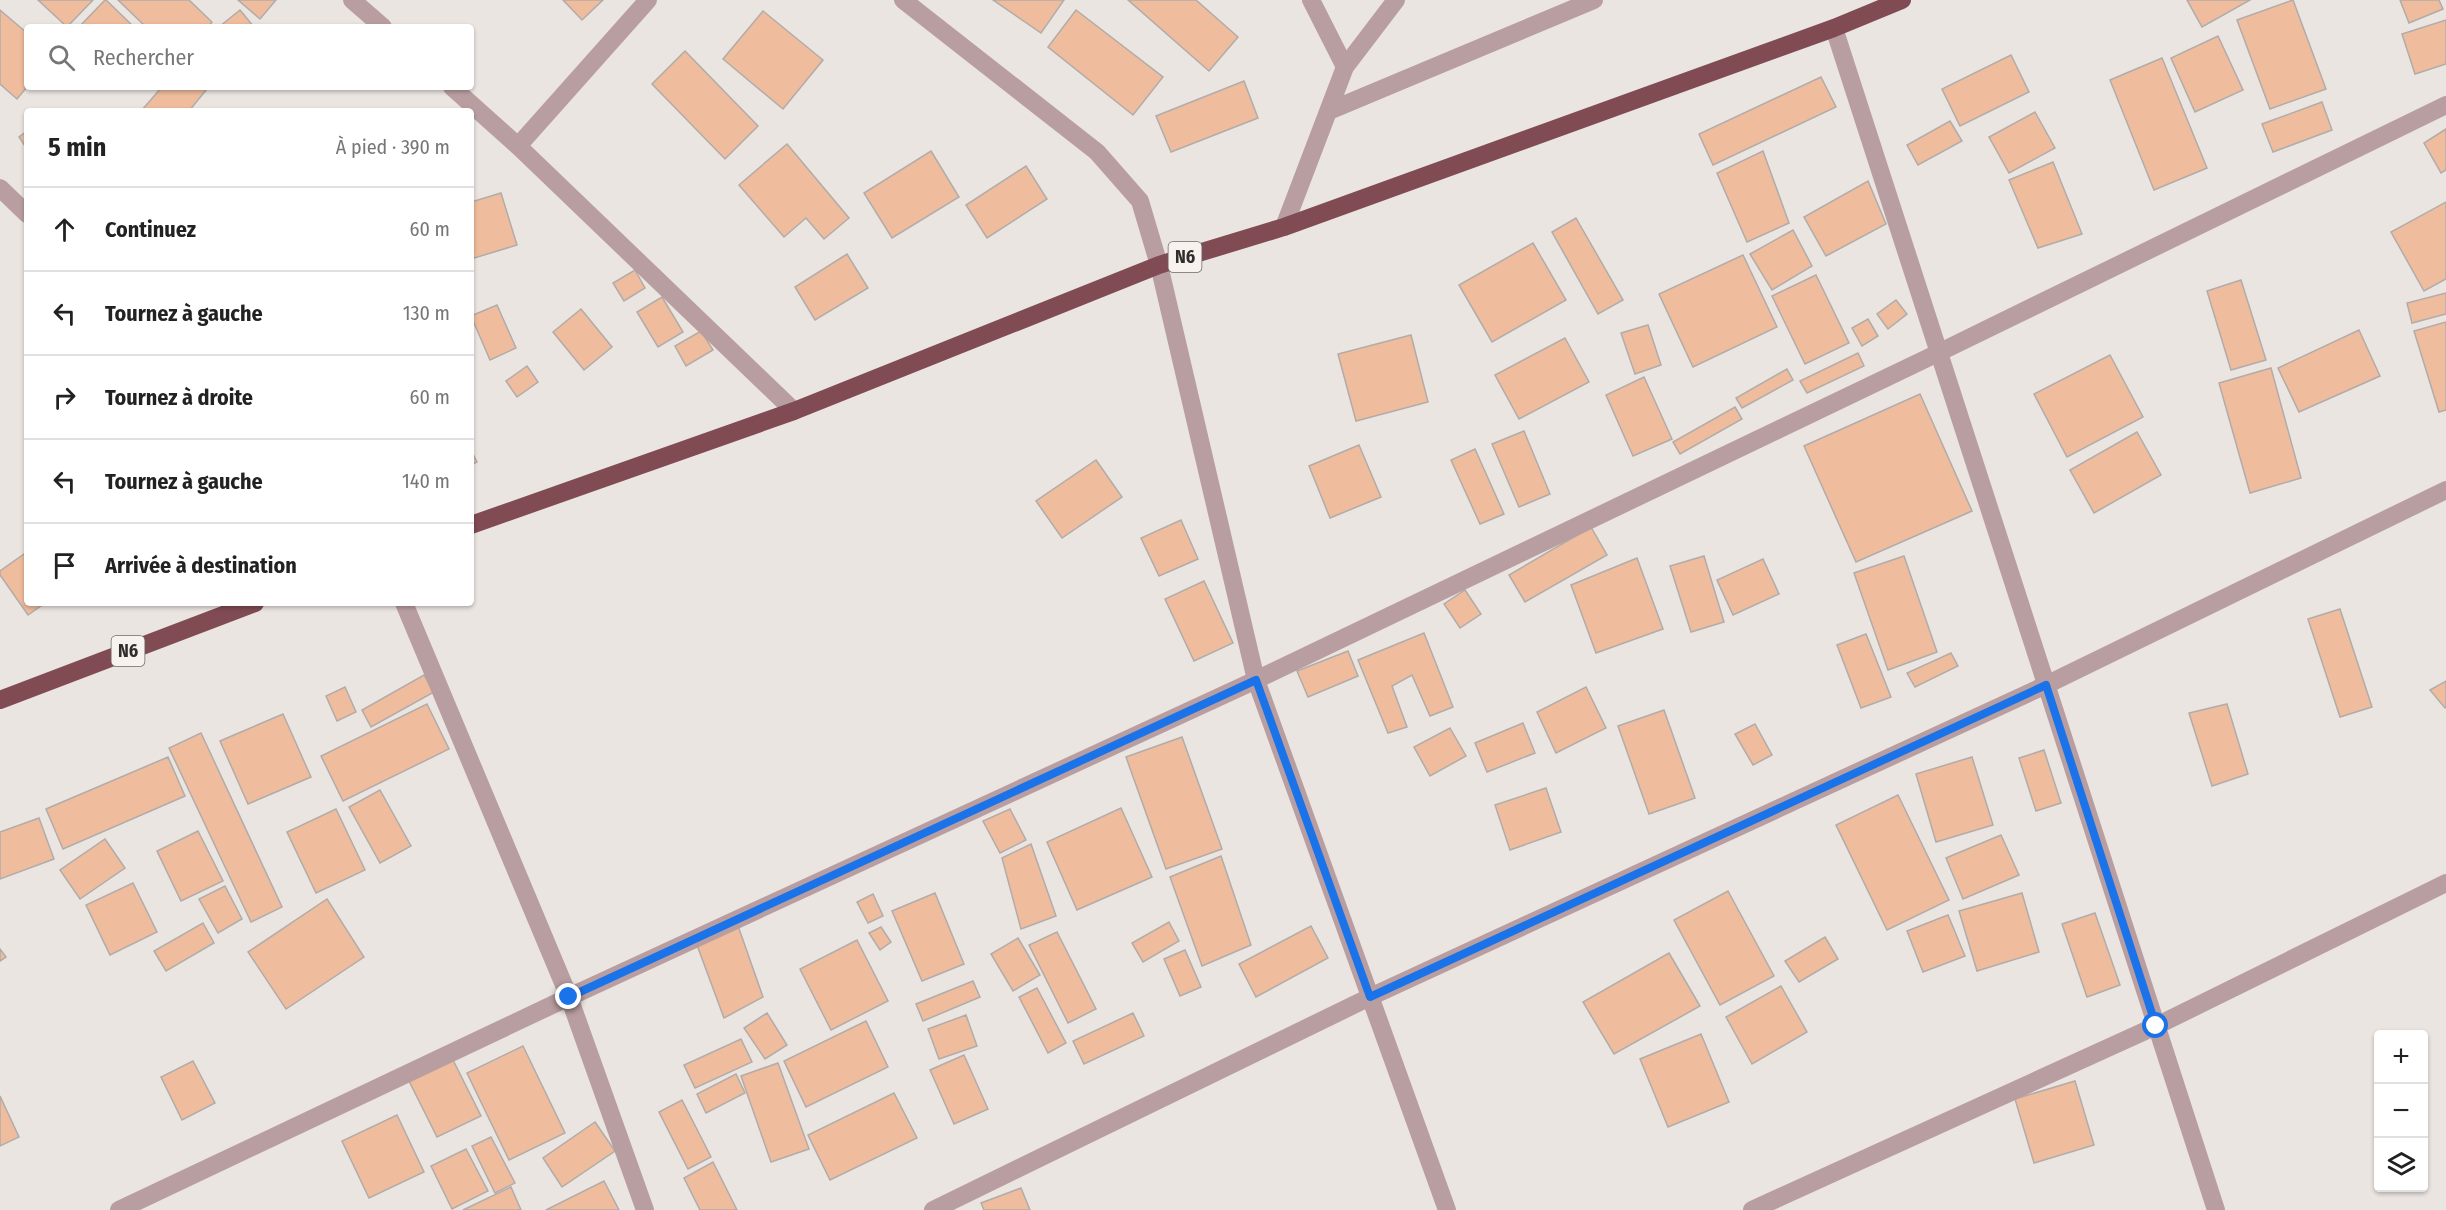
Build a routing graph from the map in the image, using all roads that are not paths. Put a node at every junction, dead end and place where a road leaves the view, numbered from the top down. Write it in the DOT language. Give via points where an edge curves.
graph roads {
  1 [pos="648,0"];
  2 [pos="903,0"];
  3 [pos="1311,0"];
  4 [pos="1396,0"];
  5 [pos="1593,0"];
  6 [pos="1902,0"];
  7 [pos="360,3"];
  8 [pos="380,24"];
  9 [pos="1834,28"];
  10 [pos="1345,67"];
  11 [pos="455,90"];
  12 [pos="2446,105"];
  13 [pos="1329,111"];
  14 [pos="518,146"];
  15 [pos="0,188"];
  16 [pos="24,211"];
  17 [pos="1284,226"];
  18 [pos="1159,265"];
  19 [pos="1938,353"];
  20 [pos="794,411"];
  21 [pos="2446,490"];
  22 [pos="474,524"];
  23 [pos="247,606"];
  24 [pos="406,606"];
  25 [pos="1256,680"];
  26 [pos="2046,685"];
  27 [pos="0,700"];
  28 [pos="2446,883"];
  29 [pos="569,997"];
  30 [pos="1370,997"];
  31 [pos="2156,1026"];
  32 [pos="119,1210"];
  33 [pos="645,1210"];
  34 [pos="933,1210"];
  35 [pos="1447,1210"];
  36 [pos="1752,1210"];
  37 [pos="2216,1210"];
  1 -- 14 [label="street"];
  2 -- 18 [label="street" via="1096,152 1140,201"];
  3 -- 10 [label="street"];
  4 -- 10 [label="street"];
  5 -- 13 [label="street"];
  6 -- 9 [label="highway, N6"];
  7 -- 8 [label="street"];
  9 -- 17 [label="highway, N6"];
  9 -- 19 [label="street"];
  10 -- 13 [label="street"];
  11 -- 14 [label="street"];
  12 -- 19 [label="street"];
  13 -- 17 [label="street"];
  14 -- 20 [label="street"];
  15 -- 16 [label="street"];
  17 -- 18 [label="highway, N6"];
  18 -- 20 [label="highway, N6"];
  18 -- 25 [label="street"];
  19 -- 25 [label="street"];
  19 -- 26 [label="street"];
  20 -- 22 [label="highway, N6"];
  21 -- 26 [label="street"];
  23 -- 27 [label="highway, N6"];
  24 -- 29 [label="street"];
  25 -- 29 [label="street"];
  25 -- 30 [label="street"];
  26 -- 30 [label="street"];
  26 -- 31 [label="street"];
  28 -- 31 [label="street"];
  29 -- 32 [label="street"];
  29 -- 33 [label="street"];
  30 -- 34 [label="street"];
  30 -- 35 [label="street"];
  31 -- 36 [label="street"];
  31 -- 37 [label="street"];
}
